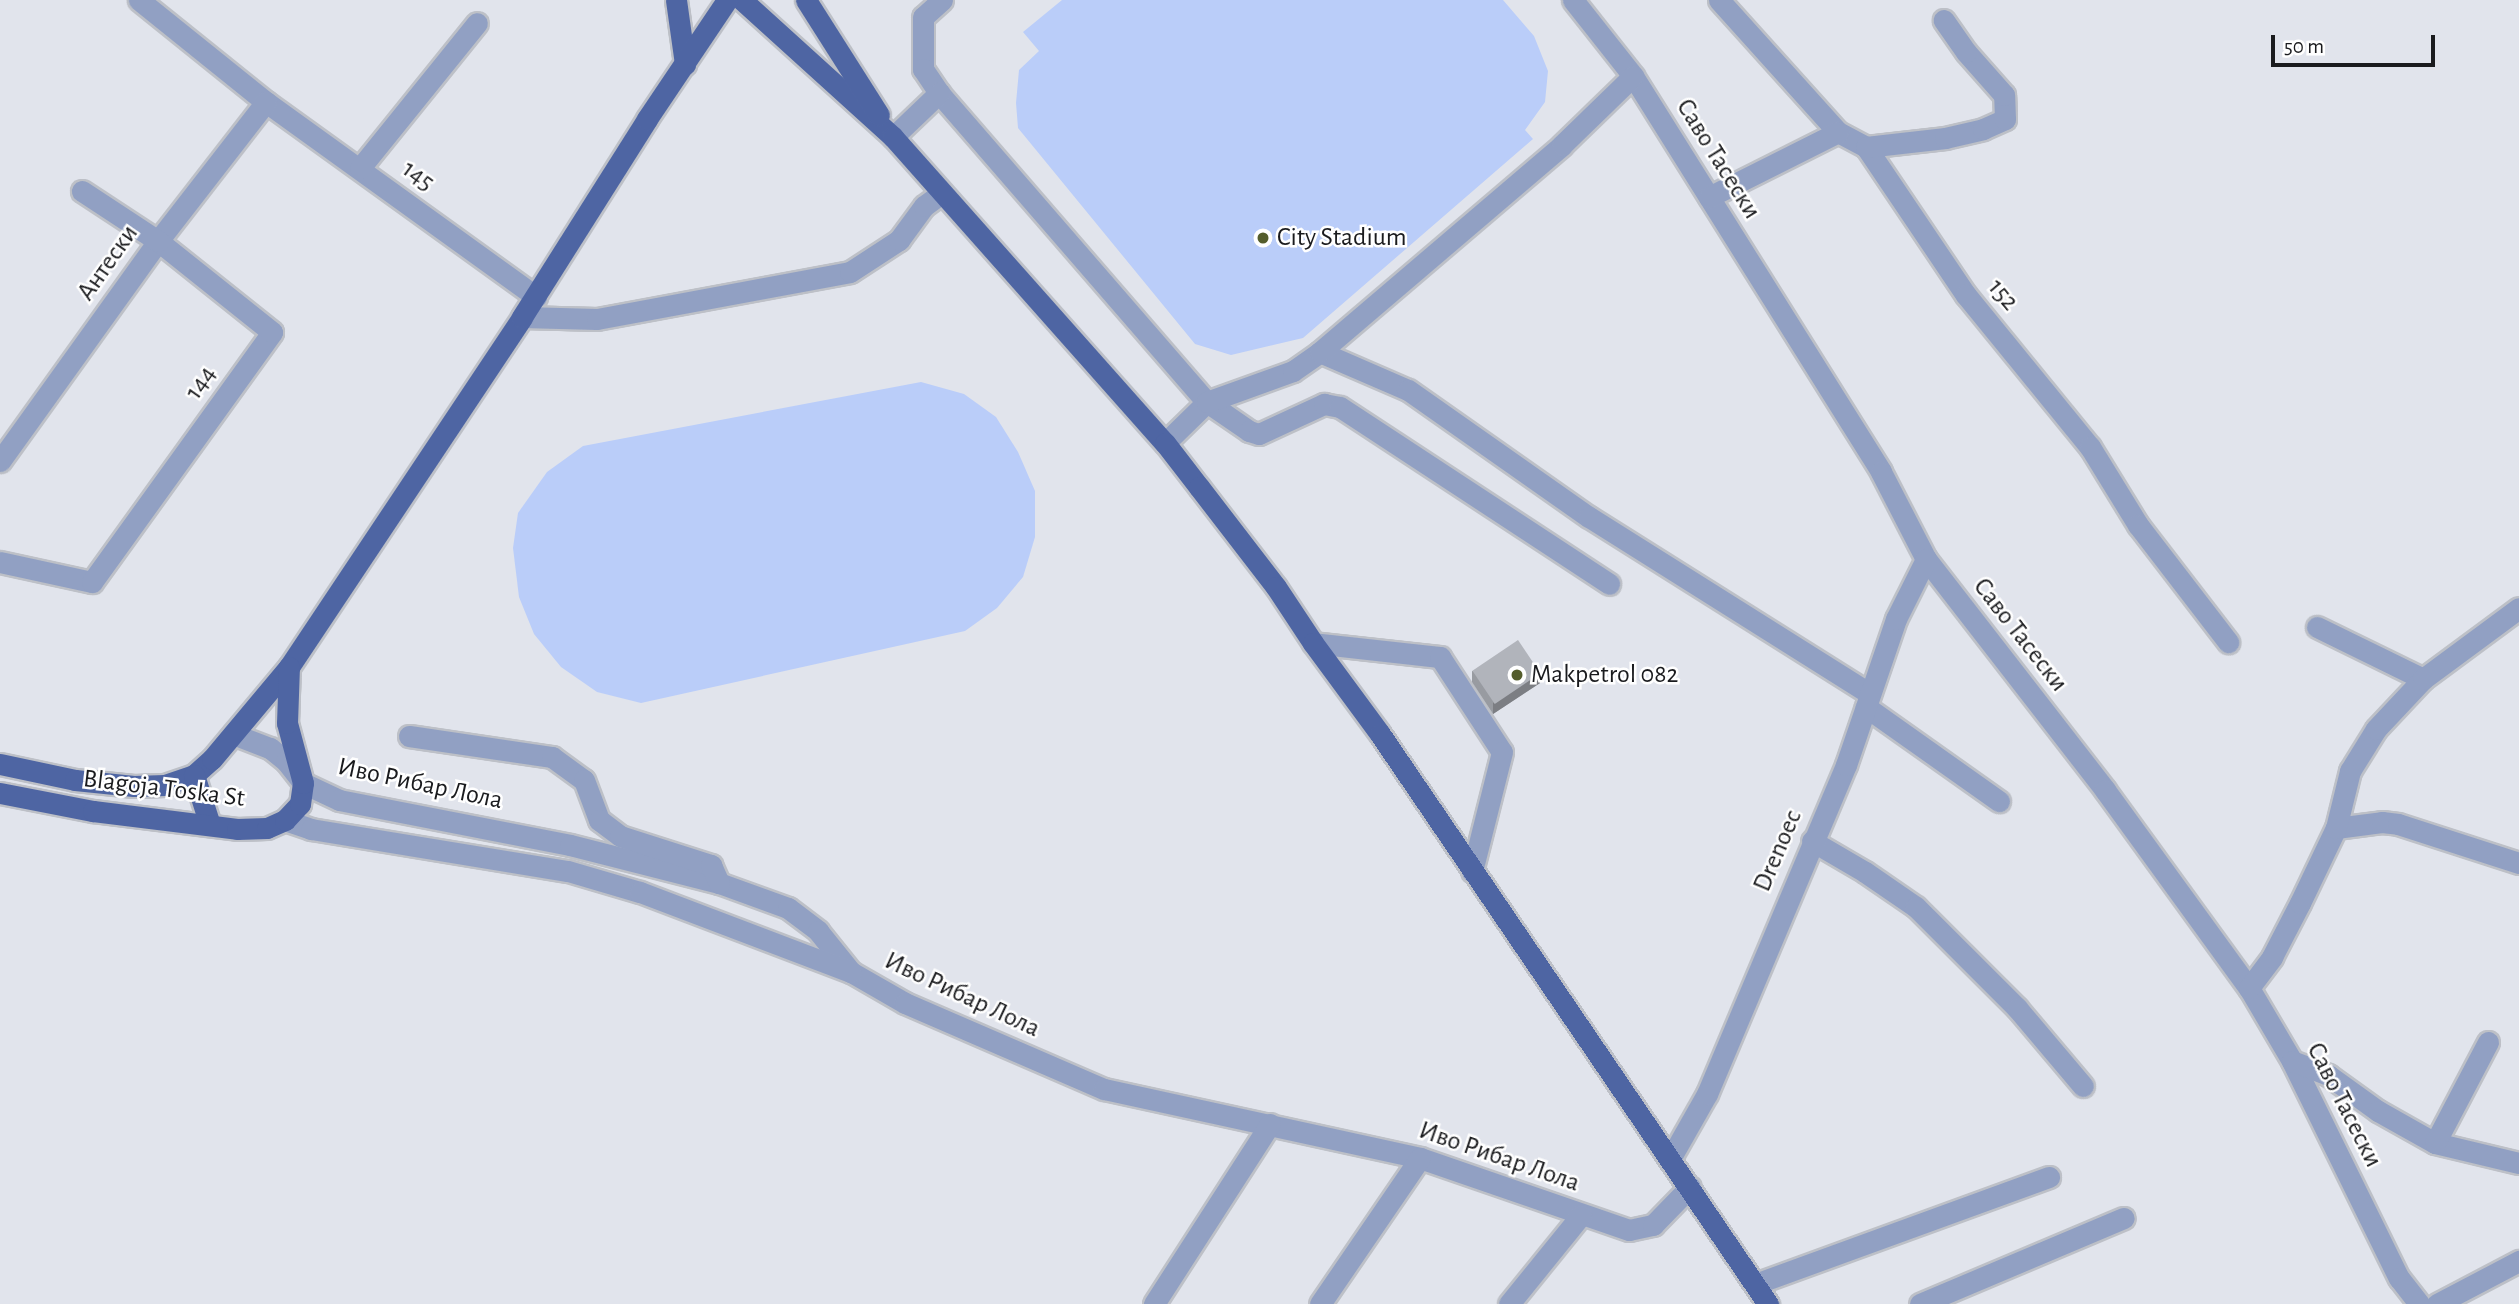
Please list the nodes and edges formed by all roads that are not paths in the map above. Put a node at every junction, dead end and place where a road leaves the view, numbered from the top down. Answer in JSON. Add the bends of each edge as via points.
{"nodes":[{"id":1,"x":139,"y":0,"type":"edge"},
{"id":2,"x":676,"y":0,"type":"edge"},
{"id":3,"x":727,"y":0,"type":"edge"},
{"id":4,"x":741,"y":0,"type":"edge"},
{"id":5,"x":806,"y":0,"type":"edge"},
{"id":6,"x":942,"y":0,"type":"edge"},
{"id":7,"x":1573,"y":0,"type":"edge"},
{"id":8,"x":1718,"y":0,"type":"edge"},
{"id":9,"x":1944,"y":20,"type":"dead end"},
{"id":10,"x":477,"y":23,"type":"dead end"},
{"id":11,"x":685,"y":64,"type":"junction"},
{"id":12,"x":1633,"y":76,"type":"junction"},
{"id":13,"x":939,"y":93,"type":"junction"},
{"id":14,"x":266,"y":102,"type":"junction"},
{"id":15,"x":1838,"y":132,"type":"junction"},
{"id":16,"x":893,"y":138,"type":"junction"},
{"id":17,"x":1866,"y":147,"type":"junction"},
{"id":18,"x":360,"y":168,"type":"junction"},
{"id":19,"x":82,"y":191,"type":"dead end"},
{"id":20,"x":942,"y":193,"type":"junction"},
{"id":21,"x":1709,"y":197,"type":"junction"},
{"id":22,"x":158,"y":241,"type":"junction"},
{"id":23,"x":536,"y":297,"type":"junction"},
{"id":24,"x":522,"y":317,"type":"junction"},
{"id":25,"x":1320,"y":352,"type":"junction"},
{"id":26,"x":1207,"y":402,"type":"junction"},
{"id":27,"x":1165,"y":443,"type":"junction"},
{"id":28,"x":0,"y":461,"type":"edge"},
{"id":29,"x":1926,"y":559,"type":"junction"},
{"id":30,"x":0,"y":562,"type":"edge"},
{"id":31,"x":1609,"y":584,"type":"dead end"},
{"id":32,"x":2519,"y":608,"type":"edge"},
{"id":33,"x":2317,"y":627,"type":"dead end"},
{"id":34,"x":2228,"y":642,"type":"dead end"},
{"id":35,"x":1312,"y":643,"type":"junction"},
{"id":36,"x":289,"y":667,"type":"junction"},
{"id":37,"x":2423,"y":679,"type":"junction"},
{"id":38,"x":1868,"y":700,"type":"junction"},
{"id":39,"x":233,"y":734,"type":"junction"},
{"id":40,"x":409,"y":736,"type":"dead end"},
{"id":41,"x":0,"y":764,"type":"edge"},
{"id":42,"x":194,"y":775,"type":"junction"},
{"id":43,"x":303,"y":783,"type":"junction"},
{"id":44,"x":0,"y":793,"type":"edge"},
{"id":45,"x":1999,"y":801,"type":"dead end"},
{"id":46,"x":285,"y":820,"type":"junction"},
{"id":47,"x":210,"y":825,"type":"junction"},
{"id":48,"x":2336,"y":828,"type":"junction"},
{"id":49,"x":1812,"y":841,"type":"junction"},
{"id":50,"x":2519,"y":863,"type":"edge"},
{"id":51,"x":1472,"y":871,"type":"junction"},
{"id":52,"x":719,"y":883,"type":"junction"},
{"id":53,"x":850,"y":972,"type":"junction"},
{"id":54,"x":2249,"y":988,"type":"junction"},
{"id":55,"x":2488,"y":1042,"type":"dead end"},
{"id":56,"x":2292,"y":1061,"type":"junction"},
{"id":57,"x":2083,"y":1086,"type":"dead end"},
{"id":58,"x":1270,"y":1124,"type":"junction"},
{"id":59,"x":2435,"y":1143,"type":"junction"},
{"id":60,"x":1420,"y":1158,"type":"junction"},
{"id":61,"x":1670,"y":1159,"type":"junction"},
{"id":62,"x":2519,"y":1163,"type":"edge"},
{"id":63,"x":2049,"y":1177,"type":"dead end"},
{"id":64,"x":1690,"y":1187,"type":"junction"},
{"id":65,"x":1581,"y":1215,"type":"junction"},
{"id":66,"x":2124,"y":1217,"type":"dead end"},
{"id":67,"x":2519,"y":1261,"type":"edge"},
{"id":68,"x":1755,"y":1284,"type":"junction"},
{"id":69,"x":1154,"y":1304,"type":"edge"},
{"id":70,"x":1320,"y":1304,"type":"edge"},
{"id":71,"x":1509,"y":1304,"type":"edge"},
{"id":72,"x":1768,"y":1304,"type":"edge"},
{"id":73,"x":1920,"y":1304,"type":"edge"},
{"id":74,"x":2419,"y":1304,"type":"edge"},
{"id":75,"x":2437,"y":1304,"type":"edge"}],
"edges":[{"from":1,"to":14,"type":"street","name":"145"},
{"from":2,"to":11,"type":"main road"},
{"from":3,"to":11,"type":"main road"},
{"from":4,"to":16,"type":"main road"},
{"from":5,"to":16,"type":"main road"},
{"from":6,"to":13,"type":"street","via":[[923,17],[923,69]]},
{"from":7,"to":12,"type":"street","name":"Саво Тасески"},
{"from":8,"to":15,"type":"street","name":"152"},
{"from":9,"to":17,"type":"street","via":[[2004,95],[2005,119],[1945,138]]},
{"from":10,"to":18,"type":"street"},
{"from":11,"to":23,"type":"main road"},
{"from":12,"to":21,"type":"street","name":"Саво Тасески"},
{"from":12,"to":25,"type":"street","via":[[1562,145]]},
{"from":13,"to":16,"type":"street"},
{"from":13,"to":26,"type":"street"},
{"from":14,"to":18,"type":"street","name":"145"},
{"from":14,"to":22,"type":"street","name":"Антески"},
{"from":15,"to":17,"type":"street","name":"152"},
{"from":15,"to":21,"type":"street"},
{"from":16,"to":20,"type":"main road"},
{"from":17,"to":34,"type":"street","name":"152","via":[[1966,295],[2090,447],[2138,525]]},
{"from":18,"to":23,"type":"street","name":"145"},
{"from":19,"to":22,"type":"street","name":"144"},
{"from":20,"to":24,"type":"street","via":[[924,206],[899,240],[850,272],[597,319]]},
{"from":20,"to":27,"type":"main road"},
{"from":21,"to":29,"type":"street","name":"Саво Тасески","via":[[1881,472]]},
{"from":22,"to":28,"type":"street","name":"Антески"},
{"from":22,"to":30,"type":"street","name":"144","via":[[272,332],[92,582]]},
{"from":23,"to":24,"type":"main road"},
{"from":24,"to":36,"type":"main road"},
{"from":25,"to":26,"type":"street","via":[[1293,371]]},
{"from":25,"to":38,"type":"street","via":[[1408,390],[1589,517]]},
{"from":26,"to":27,"type":"street"},
{"from":26,"to":31,"type":"street","via":[[1259,434],[1324,404],[1340,407]]},
{"from":27,"to":35,"type":"main road","via":[[1276,587]]},
{"from":29,"to":38,"type":"street","name":"Drenoec","via":[[1896,619]]},
{"from":29,"to":54,"type":"street","name":"Саво Тасески","via":[[2105,790]]},
{"from":32,"to":37,"type":"street"},
{"from":33,"to":37,"type":"street"},
{"from":35,"to":51,"type":"main road"},
{"from":35,"to":51,"type":"street","via":[[1440,656],[1502,752]]},
{"from":36,"to":39,"type":"main road"},
{"from":36,"to":43,"type":"main road","via":[[287,723]]},
{"from":37,"to":48,"type":"street","via":[[2376,729],[2350,771]]},
{"from":38,"to":45,"type":"street"},
{"from":38,"to":49,"type":"street","name":"Drenoec","via":[[1846,765]]},
{"from":39,"to":42,"type":"main road"},
{"from":39,"to":43,"type":"street","name":"Иво Рибар Лола","via":[[270,748]]},
{"from":40,"to":52,"type":"street","via":[[552,757],[584,780],[599,820],[620,836],[710,865]]},
{"from":41,"to":42,"type":"main road","via":[[75,780],[134,786],[165,785]]},
{"from":42,"to":47,"type":"main road"},
{"from":43,"to":46,"type":"main road","via":[[300,804]]},
{"from":43,"to":52,"type":"street","name":"Иво Рибар Лола","via":[[339,800],[570,845]]},
{"from":44,"to":47,"type":"main road","name":"Blagoja Toska St","via":[[93,811]]},
{"from":46,"to":47,"type":"main road","name":"Blagoja Toska St","via":[[267,828],[237,830]]},
{"from":46,"to":53,"type":"street","via":[[311,829],[568,871],[640,892]]},
{"from":48,"to":50,"type":"street","via":[[2398,824]]},
{"from":48,"to":54,"type":"street","via":[[2272,957]]},
{"from":49,"to":57,"type":"street","via":[[1916,907],[2017,1008]]},
{"from":49,"to":61,"type":"street","name":"Drenoec","via":[[1707,1094]]},
{"from":51,"to":61,"type":"main road"},
{"from":52,"to":53,"type":"street","name":"Иво Рибар Лола","via":[[788,908],[818,930]]},
{"from":53,"to":58,"type":"street","name":"Иво Рибар Лола","via":[[905,1003],[1104,1089]]},
{"from":54,"to":56,"type":"street","name":"Саво Тасески"},
{"from":55,"to":59,"type":"street"},
{"from":56,"to":59,"type":"street","via":[[2328,1075],[2378,1111]]},
{"from":56,"to":74,"type":"street","name":"Саво Тасески","via":[[2399,1278]]},
{"from":58,"to":60,"type":"street","name":"Иво Рибар Лола"},
{"from":58,"to":69,"type":"street"},
{"from":59,"to":62,"type":"street"},
{"from":60,"to":65,"type":"street","name":"Иво Рибар Лола"},
{"from":60,"to":70,"type":"street"},
{"from":61,"to":64,"type":"main road"},
{"from":63,"to":68,"type":"street"},
{"from":64,"to":65,"type":"street","name":"Иво Рибар Лола","via":[[1653,1224],[1629,1230]]},
{"from":64,"to":68,"type":"main road"},
{"from":65,"to":71,"type":"street"},
{"from":66,"to":73,"type":"street"},
{"from":67,"to":75,"type":"street"},
{"from":68,"to":72,"type":"main road"}]}
